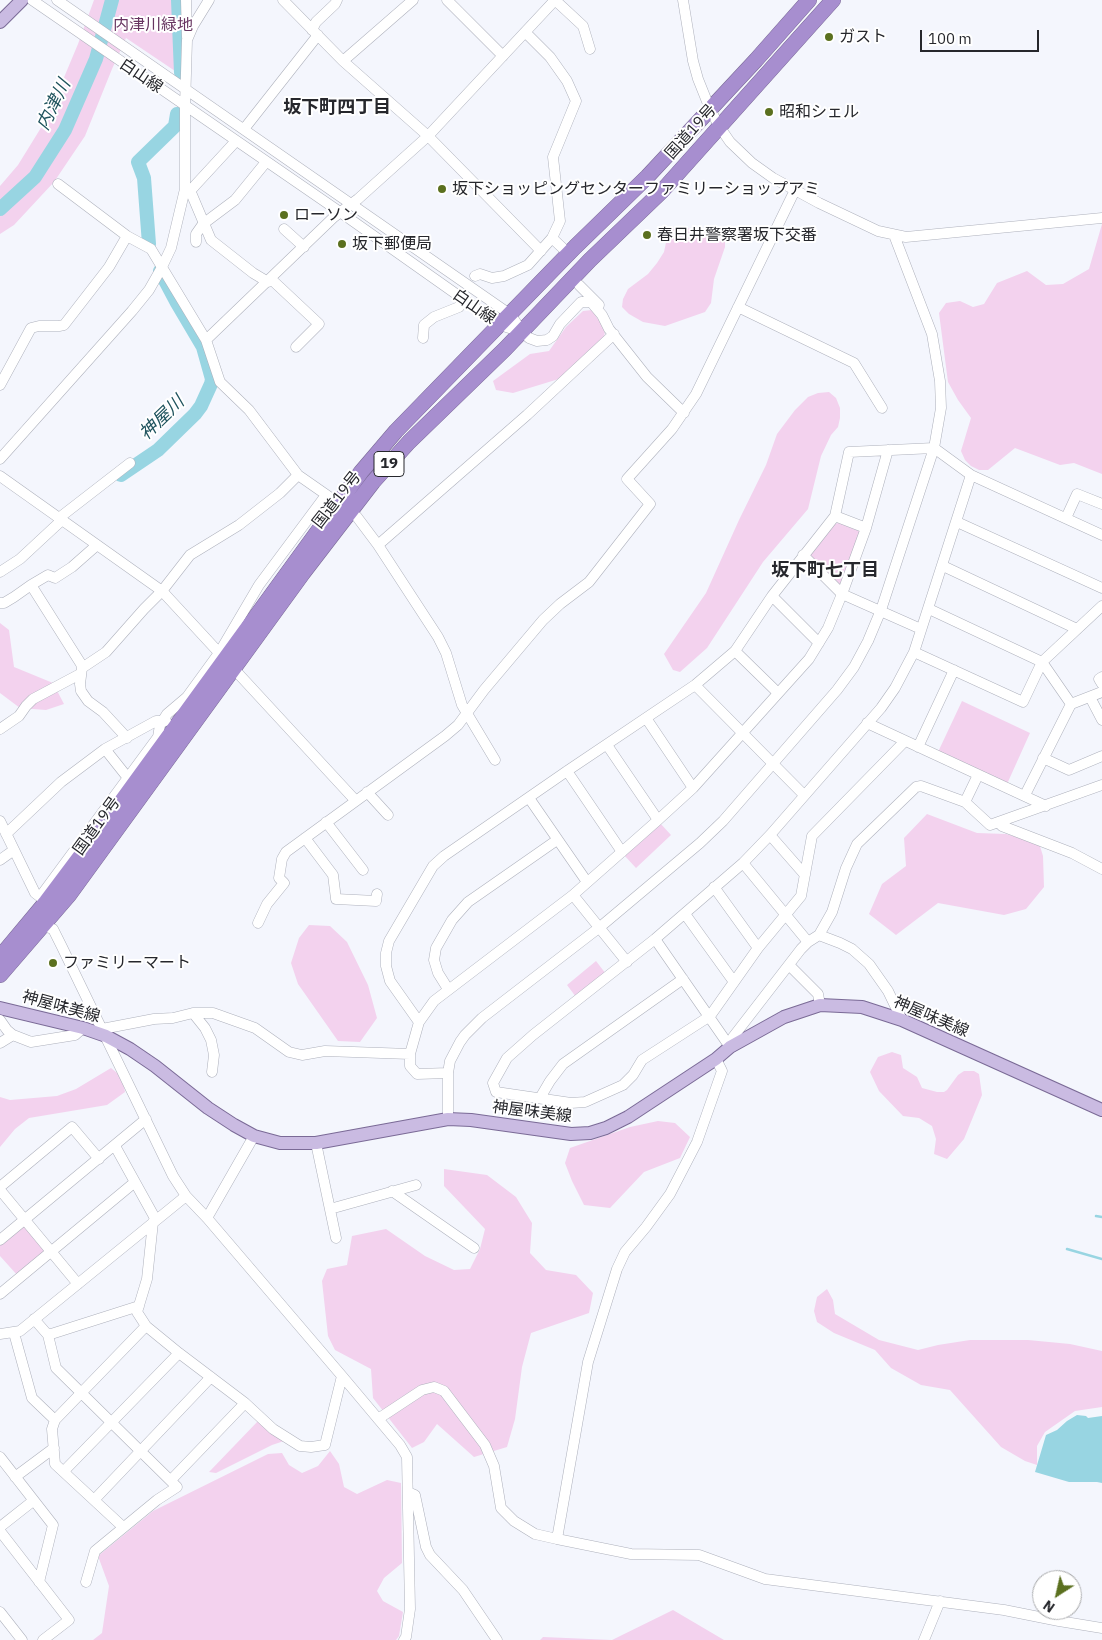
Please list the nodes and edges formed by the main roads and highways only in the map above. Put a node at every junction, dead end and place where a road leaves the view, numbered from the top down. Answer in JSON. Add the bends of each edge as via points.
{"nodes":[{"id":1,"x":22,"y":0,"type":"edge"},
{"id":2,"x":809,"y":0,"type":"edge"},
{"id":3,"x":833,"y":0,"type":"edge"},
{"id":4,"x":0,"y":22,"type":"edge"},
{"id":5,"x":344,"y":507,"type":"junction"},
{"id":6,"x":226,"y":660,"type":"junction"},
{"id":7,"x":0,"y":957,"type":"edge"},
{"id":8,"x":0,"y":975,"type":"edge"},
{"id":9,"x":0,"y":1008,"type":"edge"},
{"id":10,"x":1102,"y":1110,"type":"edge"}],
"edges":[{"from":1,"to":4,"type":"main road"},
{"from":2,"to":5,"type":"highway","name":"国道19号","number":"19","via":[[647,177],[396,431],[361,472]]},
{"from":3,"to":5,"type":"highway","name":"国道19号","number":"19","via":[[662,191]]},
{"from":5,"to":6,"type":"highway","name":"国道19号","number":"19","via":[[267,621]]},
{"from":6,"to":7,"type":"highway","name":"国道19号","number":"19","via":[[170,722]]},
{"from":6,"to":8,"type":"highway","name":"国道19号","number":"19","via":[[48,928]]},
{"from":9,"to":10,"type":"main road","name":"神屋味美線","via":[[104,1033],[155,1066],[208,1108],[254,1136],[280,1143],[316,1143],[448,1119],[571,1134],[590,1133],[628,1117],[730,1047],[784,1017],[820,1005],[862,1007],[902,1020]]}]}
